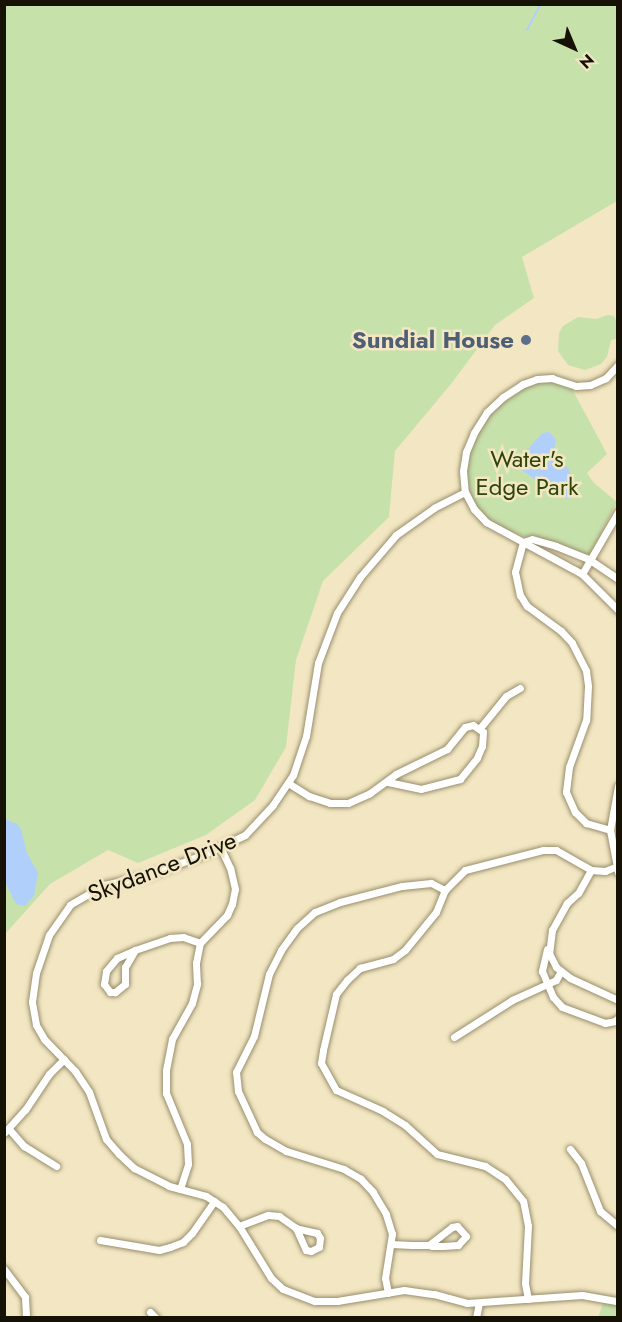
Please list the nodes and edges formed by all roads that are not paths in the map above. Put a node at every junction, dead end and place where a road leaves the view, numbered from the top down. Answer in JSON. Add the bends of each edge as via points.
{"nodes":[{"id":1,"x":618,"y":364,"type":"edge"},
{"id":2,"x":465,"y":492,"type":"junction"},
{"id":3,"x":618,"y":512,"type":"edge"},
{"id":4,"x":523,"y":542,"type":"junction"},
{"id":5,"x":590,"y":560,"type":"junction"},
{"id":6,"x":582,"y":574,"type":"junction"},
{"id":7,"x":618,"y":579,"type":"edge"},
{"id":8,"x":618,"y":610,"type":"edge"},
{"id":9,"x":520,"y":688,"type":"dead end"},
{"id":10,"x":480,"y":728,"type":"junction"},
{"id":11,"x":387,"y":782,"type":"junction"},
{"id":12,"x":288,"y":783,"type":"junction"},
{"id":13,"x":618,"y":786,"type":"edge"},
{"id":14,"x":610,"y":830,"type":"junction"},
{"id":15,"x":220,"y":847,"type":"junction"},
{"id":16,"x":591,"y":870,"type":"junction"},
{"id":17,"x":616,"y":870,"type":"edge"},
{"id":18,"x":445,"y":890,"type":"junction"},
{"id":19,"x":551,"y":938,"type":"junction"},
{"id":20,"x":200,"y":943,"type":"junction"},
{"id":21,"x":135,"y":950,"type":"junction"},
{"id":22,"x":561,"y":971,"type":"junction"},
{"id":23,"x":545,"y":984,"type":"junction"},
{"id":24,"x":618,"y":1000,"type":"edge"},
{"id":25,"x":618,"y":1018,"type":"edge"},
{"id":26,"x":454,"y":1037,"type":"dead end"},
{"id":27,"x":64,"y":1059,"type":"junction"},
{"id":28,"x":7,"y":1131,"type":"edge"},
{"id":29,"x":570,"y":1149,"type":"dead end"},
{"id":30,"x":56,"y":1166,"type":"dead end"},
{"id":31,"x":180,"y":1189,"type":"junction"},
{"id":32,"x":214,"y":1201,"type":"junction"},
{"id":33,"x":239,"y":1226,"type":"junction"},
{"id":34,"x":618,"y":1226,"type":"edge"},
{"id":35,"x":296,"y":1228,"type":"dead end"},
{"id":36,"x":100,"y":1240,"type":"dead end"},
{"id":37,"x":391,"y":1244,"type":"junction"},
{"id":38,"x":429,"y":1245,"type":"junction"},
{"id":39,"x":4,"y":1269,"type":"edge"},
{"id":40,"x":388,"y":1293,"type":"junction"},
{"id":41,"x":528,"y":1299,"type":"junction"},
{"id":42,"x":617,"y":1301,"type":"edge"},
{"id":43,"x":479,"y":1303,"type":"junction"},
{"id":44,"x":150,"y":1312,"type":"dead end"},
{"id":45,"x":26,"y":1317,"type":"edge"},
{"id":46,"x":156,"y":1317,"type":"edge"},
{"id":47,"x":476,"y":1317,"type":"edge"}],
"edges":[{"from":1,"to":2,"type":"street","via":[[606,378],[590,385],[537,379],[503,397],[487,412],[466,452]]},
{"from":2,"to":4,"type":"street","via":[[486,522]]},
{"from":2,"to":12,"type":"street","name":"Skydance Drive","via":[[396,535],[360,577],[337,613],[318,663],[306,736]]},
{"from":3,"to":5,"type":"street"},
{"from":4,"to":5,"type":"street","via":[[532,539]]},
{"from":4,"to":6,"type":"street"},
{"from":4,"to":14,"type":"street","via":[[515,572],[520,595],[527,606],[572,643],[588,686],[586,720],[569,767],[566,792],[575,812],[586,822]]},
{"from":5,"to":6,"type":"street"},
{"from":5,"to":7,"type":"street"},
{"from":6,"to":8,"type":"street"},
{"from":9,"to":10,"type":"street","via":[[506,696]]},
{"from":10,"to":11,"type":"street","via":[[473,724],[465,727],[447,749]]},
{"from":10,"to":11,"type":"street","via":[[482,746],[460,779],[421,789]]},
{"from":11,"to":12,"type":"street","via":[[348,802],[330,803]]},
{"from":12,"to":15,"type":"street","name":"Skydance Drive","via":[[273,806],[245,835]]},
{"from":13,"to":14,"type":"street"},
{"from":14,"to":17,"type":"street"},
{"from":15,"to":20,"type":"street","via":[[235,889],[232,904],[227,915]]},
{"from":15,"to":27,"type":"street","name":"Skydance Drive","via":[[149,875],[104,885],[70,905],[49,935],[36,972],[32,1002],[36,1025]]},
{"from":16,"to":17,"type":"street"},
{"from":16,"to":18,"type":"street","via":[[556,850],[543,850],[465,870]]},
{"from":16,"to":19,"type":"street","via":[[578,893],[567,903]]},
{"from":18,"to":37,"type":"street","via":[[431,883],[402,886],[315,912],[281,950],[270,974],[254,1036],[236,1072],[238,1091],[257,1132],[273,1146],[344,1169],[360,1179],[386,1214]]},
{"from":18,"to":41,"type":"street","via":[[436,912],[406,949],[393,959],[360,968],[336,994],[321,1063],[336,1090],[397,1120],[437,1154],[485,1166],[506,1179],[523,1201],[528,1226]]},
{"from":19,"to":22,"type":"street","via":[[549,953]]},
{"from":19,"to":23,"type":"street","via":[[542,971]]},
{"from":20,"to":21,"type":"street","via":[[183,937]]},
{"from":20,"to":31,"type":"street","via":[[192,1003],[172,1039],[166,1071],[166,1093],[187,1144],[188,1164]]},
{"from":21,"to":21,"type":"street","via":[[117,957],[106,970],[104,984],[110,992],[125,984],[125,968]]},
{"from":22,"to":23,"type":"street","via":[[556,980]]},
{"from":22,"to":24,"type":"street"},
{"from":23,"to":25,"type":"street","via":[[562,1007],[575,1014],[605,1023]]},
{"from":23,"to":26,"type":"street"},
{"from":27,"to":28,"type":"street"},
{"from":27,"to":31,"type":"street","name":"Skydance Drive","via":[[89,1092],[106,1139],[119,1154],[134,1168]]},
{"from":28,"to":30,"type":"street"},
{"from":29,"to":34,"type":"street","via":[[581,1163],[600,1211]]},
{"from":31,"to":32,"type":"street","name":"Skydance Drive"},
{"from":32,"to":33,"type":"street","name":"Skydance Drive"},
{"from":32,"to":36,"type":"street","via":[[192,1233],[170,1247],[159,1250]]},
{"from":33,"to":35,"type":"street","via":[[268,1215],[279,1216]]},
{"from":33,"to":40,"type":"street","name":"Skydance Drive","via":[[272,1278],[299,1297],[337,1301]]},
{"from":37,"to":38,"type":"street"},
{"from":37,"to":40,"type":"street","via":[[385,1278]]},
{"from":38,"to":38,"type":"street","via":[[458,1245],[466,1236],[457,1226],[452,1227]]},
{"from":39,"to":45,"type":"street","via":[[25,1297]]},
{"from":40,"to":43,"type":"street","name":"Skydance Drive","via":[[404,1290]]},
{"from":41,"to":42,"type":"street","name":"Skydance Drive","via":[[583,1294]]},
{"from":41,"to":43,"type":"street","name":"Skydance Drive"},
{"from":43,"to":47,"type":"street"},
{"from":44,"to":46,"type":"street"}]}
